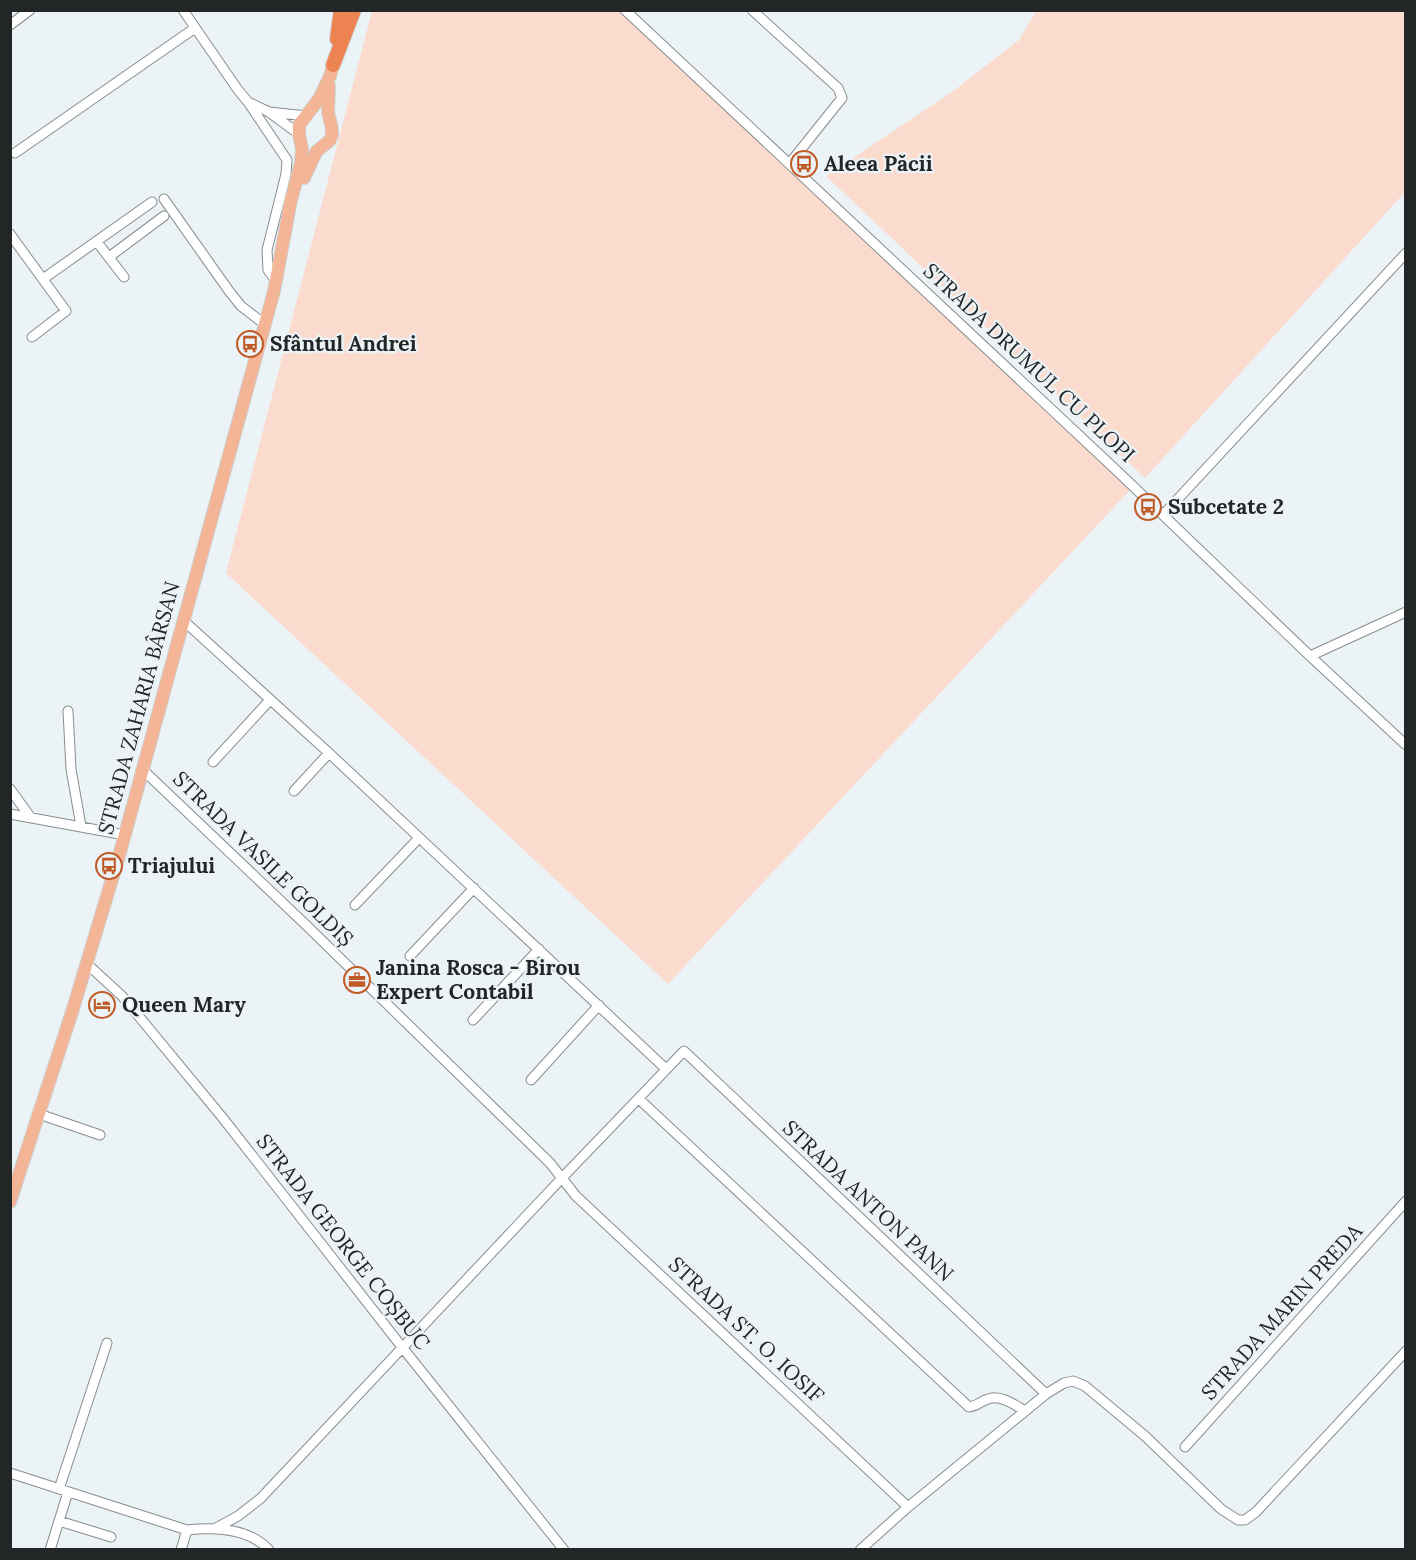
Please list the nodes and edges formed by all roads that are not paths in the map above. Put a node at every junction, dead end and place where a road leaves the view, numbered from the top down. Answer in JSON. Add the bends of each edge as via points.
{"nodes":[{"id":1,"x":30,"y":10,"type":"edge"},
{"id":2,"x":183,"y":10,"type":"edge"},
{"id":3,"x":341,"y":10,"type":"edge"},
{"id":4,"x":348,"y":10,"type":"edge"},
{"id":5,"x":354,"y":10,"type":"edge"},
{"id":6,"x":625,"y":10,"type":"edge"},
{"id":7,"x":752,"y":10,"type":"edge"},
{"id":8,"x":10,"y":25,"type":"edge"},
{"id":9,"x":195,"y":28,"type":"junction"},
{"id":10,"x":332,"y":70,"type":"junction"},
{"id":11,"x":248,"y":102,"type":"junction"},
{"id":12,"x":269,"y":112,"type":"junction"},
{"id":13,"x":308,"y":115,"type":"junction"},
{"id":14,"x":328,"y":119,"type":"junction"},
{"id":15,"x":300,"y":137,"type":"junction"},
{"id":16,"x":321,"y":146,"type":"junction"},
{"id":17,"x":15,"y":153,"type":"dead end"},
{"id":18,"x":790,"y":163,"type":"junction"},
{"id":19,"x":164,"y":199,"type":"dead end"},
{"id":20,"x":152,"y":201,"type":"dead end"},
{"id":21,"x":165,"y":216,"type":"dead end"},
{"id":22,"x":287,"y":220,"type":"junction"},
{"id":23,"x":10,"y":234,"type":"edge"},
{"id":24,"x":97,"y":242,"type":"junction"},
{"id":25,"x":1406,"y":253,"type":"edge"},
{"id":26,"x":109,"y":257,"type":"junction"},
{"id":27,"x":124,"y":277,"type":"dead end"},
{"id":28,"x":43,"y":279,"type":"junction"},
{"id":29,"x":276,"y":281,"type":"junction"},
{"id":30,"x":263,"y":323,"type":"junction"},
{"id":31,"x":32,"y":337,"type":"dead end"},
{"id":32,"x":1163,"y":515,"type":"junction"},
{"id":33,"x":1406,"y":612,"type":"edge"},
{"id":34,"x":184,"y":621,"type":"junction"},
{"id":35,"x":1310,"y":656,"type":"junction"},
{"id":36,"x":270,"y":700,"type":"junction"},
{"id":37,"x":68,"y":711,"type":"dead end"},
{"id":38,"x":1406,"y":745,"type":"edge"},
{"id":39,"x":329,"y":753,"type":"junction"},
{"id":40,"x":213,"y":762,"type":"dead end"},
{"id":41,"x":143,"y":770,"type":"junction"},
{"id":42,"x":10,"y":789,"type":"edge"},
{"id":43,"x":294,"y":791,"type":"dead end"},
{"id":44,"x":11,"y":816,"type":"edge"},
{"id":45,"x":31,"y":818,"type":"junction"},
{"id":46,"x":81,"y":826,"type":"junction"},
{"id":47,"x":125,"y":834,"type":"junction"},
{"id":48,"x":419,"y":838,"type":"junction"},
{"id":49,"x":474,"y":888,"type":"junction"},
{"id":50,"x":355,"y":905,"type":"dead end"},
{"id":51,"x":538,"y":949,"type":"junction"},
{"id":52,"x":410,"y":956,"type":"dead end"},
{"id":53,"x":86,"y":963,"type":"junction"},
{"id":54,"x":599,"y":1005,"type":"junction"},
{"id":55,"x":473,"y":1020,"type":"dead end"},
{"id":56,"x":666,"y":1069,"type":"junction"},
{"id":57,"x":531,"y":1080,"type":"dead end"},
{"id":58,"x":639,"y":1099,"type":"junction"},
{"id":59,"x":39,"y":1114,"type":"junction"},
{"id":60,"x":100,"y":1135,"type":"dead end"},
{"id":61,"x":562,"y":1178,"type":"junction"},
{"id":62,"x":1406,"y":1201,"type":"edge"},
{"id":63,"x":10,"y":1202,"type":"edge"},
{"id":64,"x":107,"y":1343,"type":"dead end"},
{"id":65,"x":402,"y":1347,"type":"junction"},
{"id":66,"x":1406,"y":1350,"type":"edge"},
{"id":67,"x":1046,"y":1394,"type":"junction"},
{"id":68,"x":1025,"y":1411,"type":"junction"},
{"id":69,"x":1185,"y":1447,"type":"dead end"},
{"id":70,"x":10,"y":1473,"type":"edge"},
{"id":71,"x":64,"y":1490,"type":"junction"},
{"id":72,"x":908,"y":1506,"type":"junction"},
{"id":73,"x":59,"y":1521,"type":"junction"},
{"id":74,"x":216,"y":1528,"type":"junction"},
{"id":75,"x":187,"y":1530,"type":"junction"},
{"id":76,"x":111,"y":1537,"type":"dead end"},
{"id":77,"x":50,"y":1550,"type":"edge"},
{"id":78,"x":181,"y":1550,"type":"edge"},
{"id":79,"x":269,"y":1550,"type":"edge"},
{"id":80,"x":564,"y":1550,"type":"edge"},
{"id":81,"x":860,"y":1550,"type":"edge"}],
"edges":[{"from":1,"to":8,"type":"street"},
{"from":2,"to":9,"type":"street"},
{"from":3,"to":10,"type":"highway"},
{"from":4,"to":10,"type":"main road"},
{"from":5,"to":10,"type":"highway"},
{"from":6,"to":18,"type":"street","name":"STRADA DRUMUL CU PLOPI"},
{"from":7,"to":18,"type":"street","via":[[838,88],[842,98]]},
{"from":9,"to":11,"type":"street"},
{"from":9,"to":17,"type":"street"},
{"from":10,"to":13,"type":"main road"},
{"from":10,"to":14,"type":"main road"},
{"from":11,"to":12,"type":"street"},
{"from":11,"to":29,"type":"street","via":[[287,160],[267,250],[268,270]]},
{"from":12,"to":13,"type":"street"},
{"from":12,"to":15,"type":"street"},
{"from":13,"to":14,"type":"main road","via":[[321,114]]},
{"from":13,"to":15,"type":"main road","via":[[301,122]]},
{"from":14,"to":16,"type":"main road","via":[[332,135]]},
{"from":15,"to":16,"type":"main road","via":[[312,147]]},
{"from":15,"to":22,"type":"main road","via":[[301,163]]},
{"from":16,"to":22,"type":"main road","via":[[307,168]]},
{"from":18,"to":32,"type":"street","name":"STRADA DRUMUL CU PLOPI"},
{"from":19,"to":30,"type":"street","via":[[229,291]]},
{"from":20,"to":24,"type":"street"},
{"from":21,"to":26,"type":"street"},
{"from":22,"to":29,"type":"main road","name":"STRADA ZAHARIA BÂRSAN"},
{"from":23,"to":28,"type":"street"},
{"from":24,"to":26,"type":"street"},
{"from":24,"to":28,"type":"street"},
{"from":25,"to":32,"type":"street"},
{"from":26,"to":27,"type":"street"},
{"from":28,"to":31,"type":"street","via":[[66,311]]},
{"from":29,"to":30,"type":"main road","name":"STRADA ZAHARIA BÂRSAN"},
{"from":30,"to":34,"type":"main road","name":"STRADA ZAHARIA BÂRSAN"},
{"from":32,"to":35,"type":"street","name":"STRADA DRUMUL CU PLOPI"},
{"from":33,"to":35,"type":"street"},
{"from":34,"to":36,"type":"street"},
{"from":34,"to":41,"type":"main road","name":"STRADA ZAHARIA BÂRSAN"},
{"from":35,"to":38,"type":"street","name":"STRADA DRUMUL CU PLOPI"},
{"from":36,"to":39,"type":"street"},
{"from":36,"to":40,"type":"street"},
{"from":37,"to":46,"type":"street","via":[[71,769]]},
{"from":39,"to":43,"type":"street"},
{"from":39,"to":48,"type":"street"},
{"from":41,"to":47,"type":"main road","name":"STRADA ZAHARIA BÂRSAN"},
{"from":41,"to":61,"type":"street","name":"STRADA VASILE GOLDIȘ"},
{"from":42,"to":45,"type":"street"},
{"from":44,"to":45,"type":"street"},
{"from":45,"to":46,"type":"street"},
{"from":46,"to":47,"type":"street"},
{"from":47,"to":53,"type":"main road","name":"STRADA ZAHARIA BÂRSAN"},
{"from":48,"to":49,"type":"street"},
{"from":48,"to":50,"type":"street"},
{"from":49,"to":51,"type":"street"},
{"from":49,"to":52,"type":"street"},
{"from":51,"to":54,"type":"street"},
{"from":51,"to":55,"type":"street"},
{"from":53,"to":59,"type":"main road","name":"STRADA ZAHARIA BÂRSAN"},
{"from":53,"to":65,"type":"street","name":"STRADA GEORGE COȘBUC","via":[[122,996],[207,1099]]},
{"from":54,"to":56,"type":"street"},
{"from":54,"to":57,"type":"street"},
{"from":56,"to":58,"type":"street"},
{"from":56,"to":67,"type":"street","name":"STRADA ANTON PANN","via":[[684,1051]]},
{"from":58,"to":61,"type":"street"},
{"from":58,"to":68,"type":"street","via":[[969,1407],[995,1398]]},
{"from":59,"to":60,"type":"street"},
{"from":59,"to":63,"type":"main road","name":"STRADA ZAHARIA BÂRSAN"},
{"from":61,"to":65,"type":"street"},
{"from":61,"to":72,"type":"street","name":"STRADA ST. O. IOSIF","via":[[584,1203]]},
{"from":62,"to":69,"type":"street","name":"STRADA MARIN PREDA"},
{"from":64,"to":71,"type":"street"},
{"from":65,"to":74,"type":"street","via":[[261,1498]]},
{"from":65,"to":80,"type":"street","name":"STRADA GEORGE COȘBUC"},
{"from":66,"to":67,"type":"street","via":[[1245,1520],[1221,1509],[1145,1436],[1085,1386],[1064,1383]]},
{"from":67,"to":68,"type":"street"},
{"from":68,"to":72,"type":"street"},
{"from":70,"to":71,"type":"street"},
{"from":71,"to":73,"type":"street"},
{"from":71,"to":75,"type":"street"},
{"from":72,"to":81,"type":"street"},
{"from":73,"to":76,"type":"street"},
{"from":73,"to":77,"type":"street"},
{"from":74,"to":75,"type":"street"},
{"from":74,"to":79,"type":"street","via":[[247,1535]]},
{"from":75,"to":78,"type":"street"}]}
